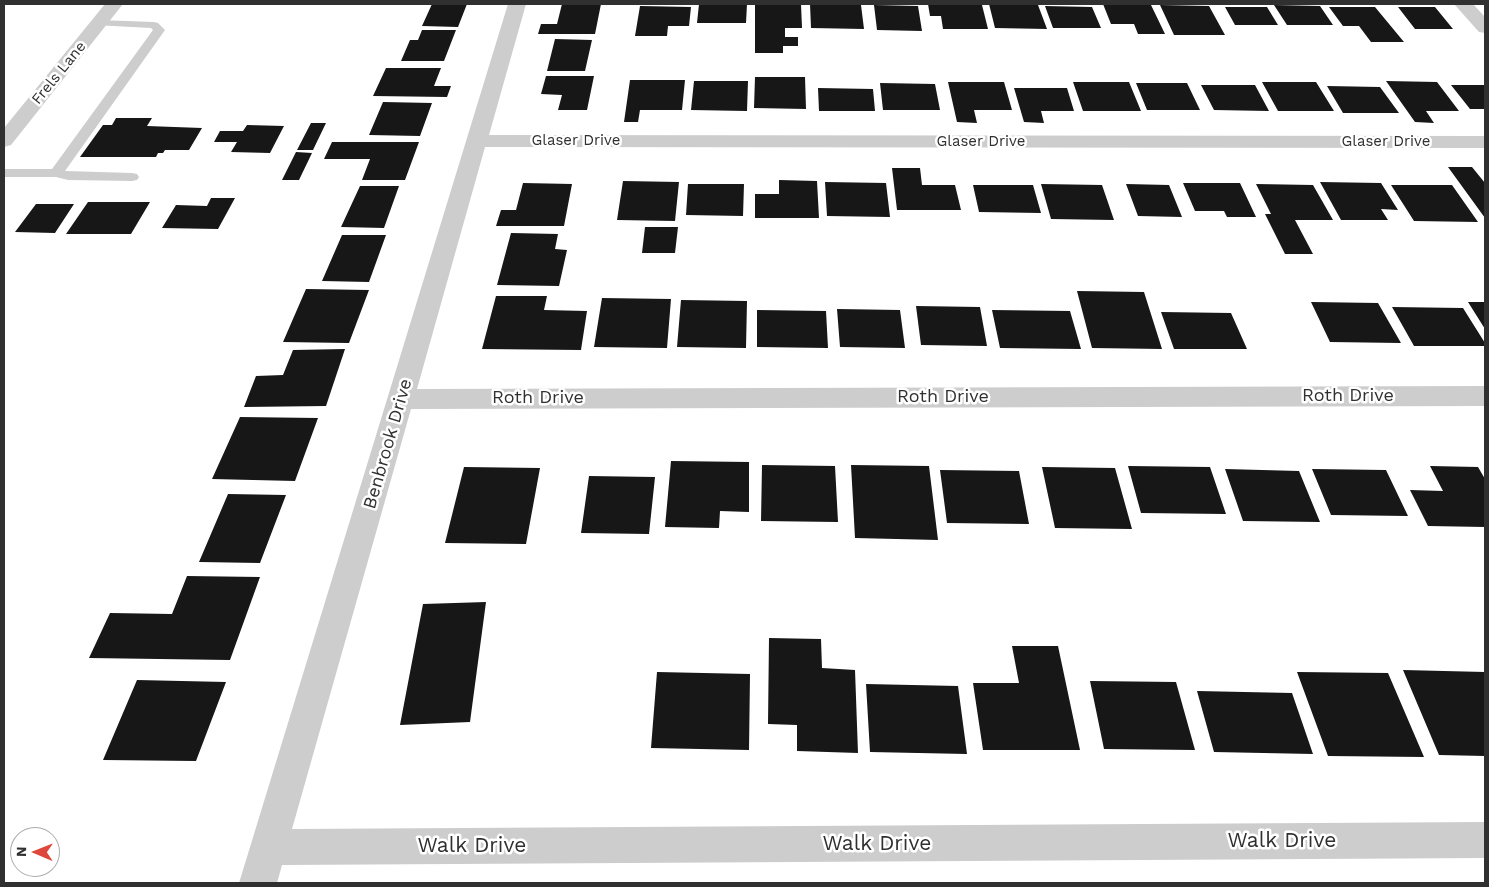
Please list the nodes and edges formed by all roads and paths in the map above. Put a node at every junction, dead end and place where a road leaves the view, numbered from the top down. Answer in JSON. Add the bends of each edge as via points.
{"nodes":[{"id":1,"x":114,"y":4,"type":"edge"},
{"id":2,"x":517,"y":4,"type":"edge"},
{"id":3,"x":1463,"y":4,"type":"edge"},
{"id":4,"x":98,"y":23,"type":"junction"},
{"id":5,"x":1485,"y":28,"type":"edge"},
{"id":6,"x":476,"y":141,"type":"junction"},
{"id":7,"x":4,"y":142,"type":"edge"},
{"id":8,"x":1485,"y":142,"type":"edge"},
{"id":9,"x":4,"y":173,"type":"edge"},
{"id":10,"x":56,"y":173,"type":"junction"},
{"id":11,"x":132,"y":177,"type":"dead end"},
{"id":12,"x":1485,"y":396,"type":"edge"},
{"id":13,"x":401,"y":399,"type":"junction"},
{"id":14,"x":1485,"y":840,"type":"edge"},
{"id":15,"x":268,"y":848,"type":"junction"},
{"id":16,"x":258,"y":883,"type":"edge"}],
"edges":[{"from":1,"to":4,"type":"street","name":"Frels Lane"},
{"from":2,"to":6,"type":"street","name":"Benbrook Drive"},
{"from":3,"to":5,"type":"street"},
{"from":4,"to":7,"type":"street","name":"Frels Lane"},
{"from":4,"to":10,"type":"lane","via":[[154,25],[159,30]]},
{"from":6,"to":8,"type":"street","name":"Glaser Drive"},
{"from":6,"to":13,"type":"street","name":"Benbrook Drive"},
{"from":9,"to":10,"type":"lane"},
{"from":10,"to":11,"type":"lane"},
{"from":12,"to":13,"type":"street","name":"Roth Drive"},
{"from":13,"to":15,"type":"street","name":"Benbrook Drive"},
{"from":14,"to":15,"type":"street","name":"Walk Drive"},
{"from":15,"to":16,"type":"street","name":"Benbrook Drive"}]}
